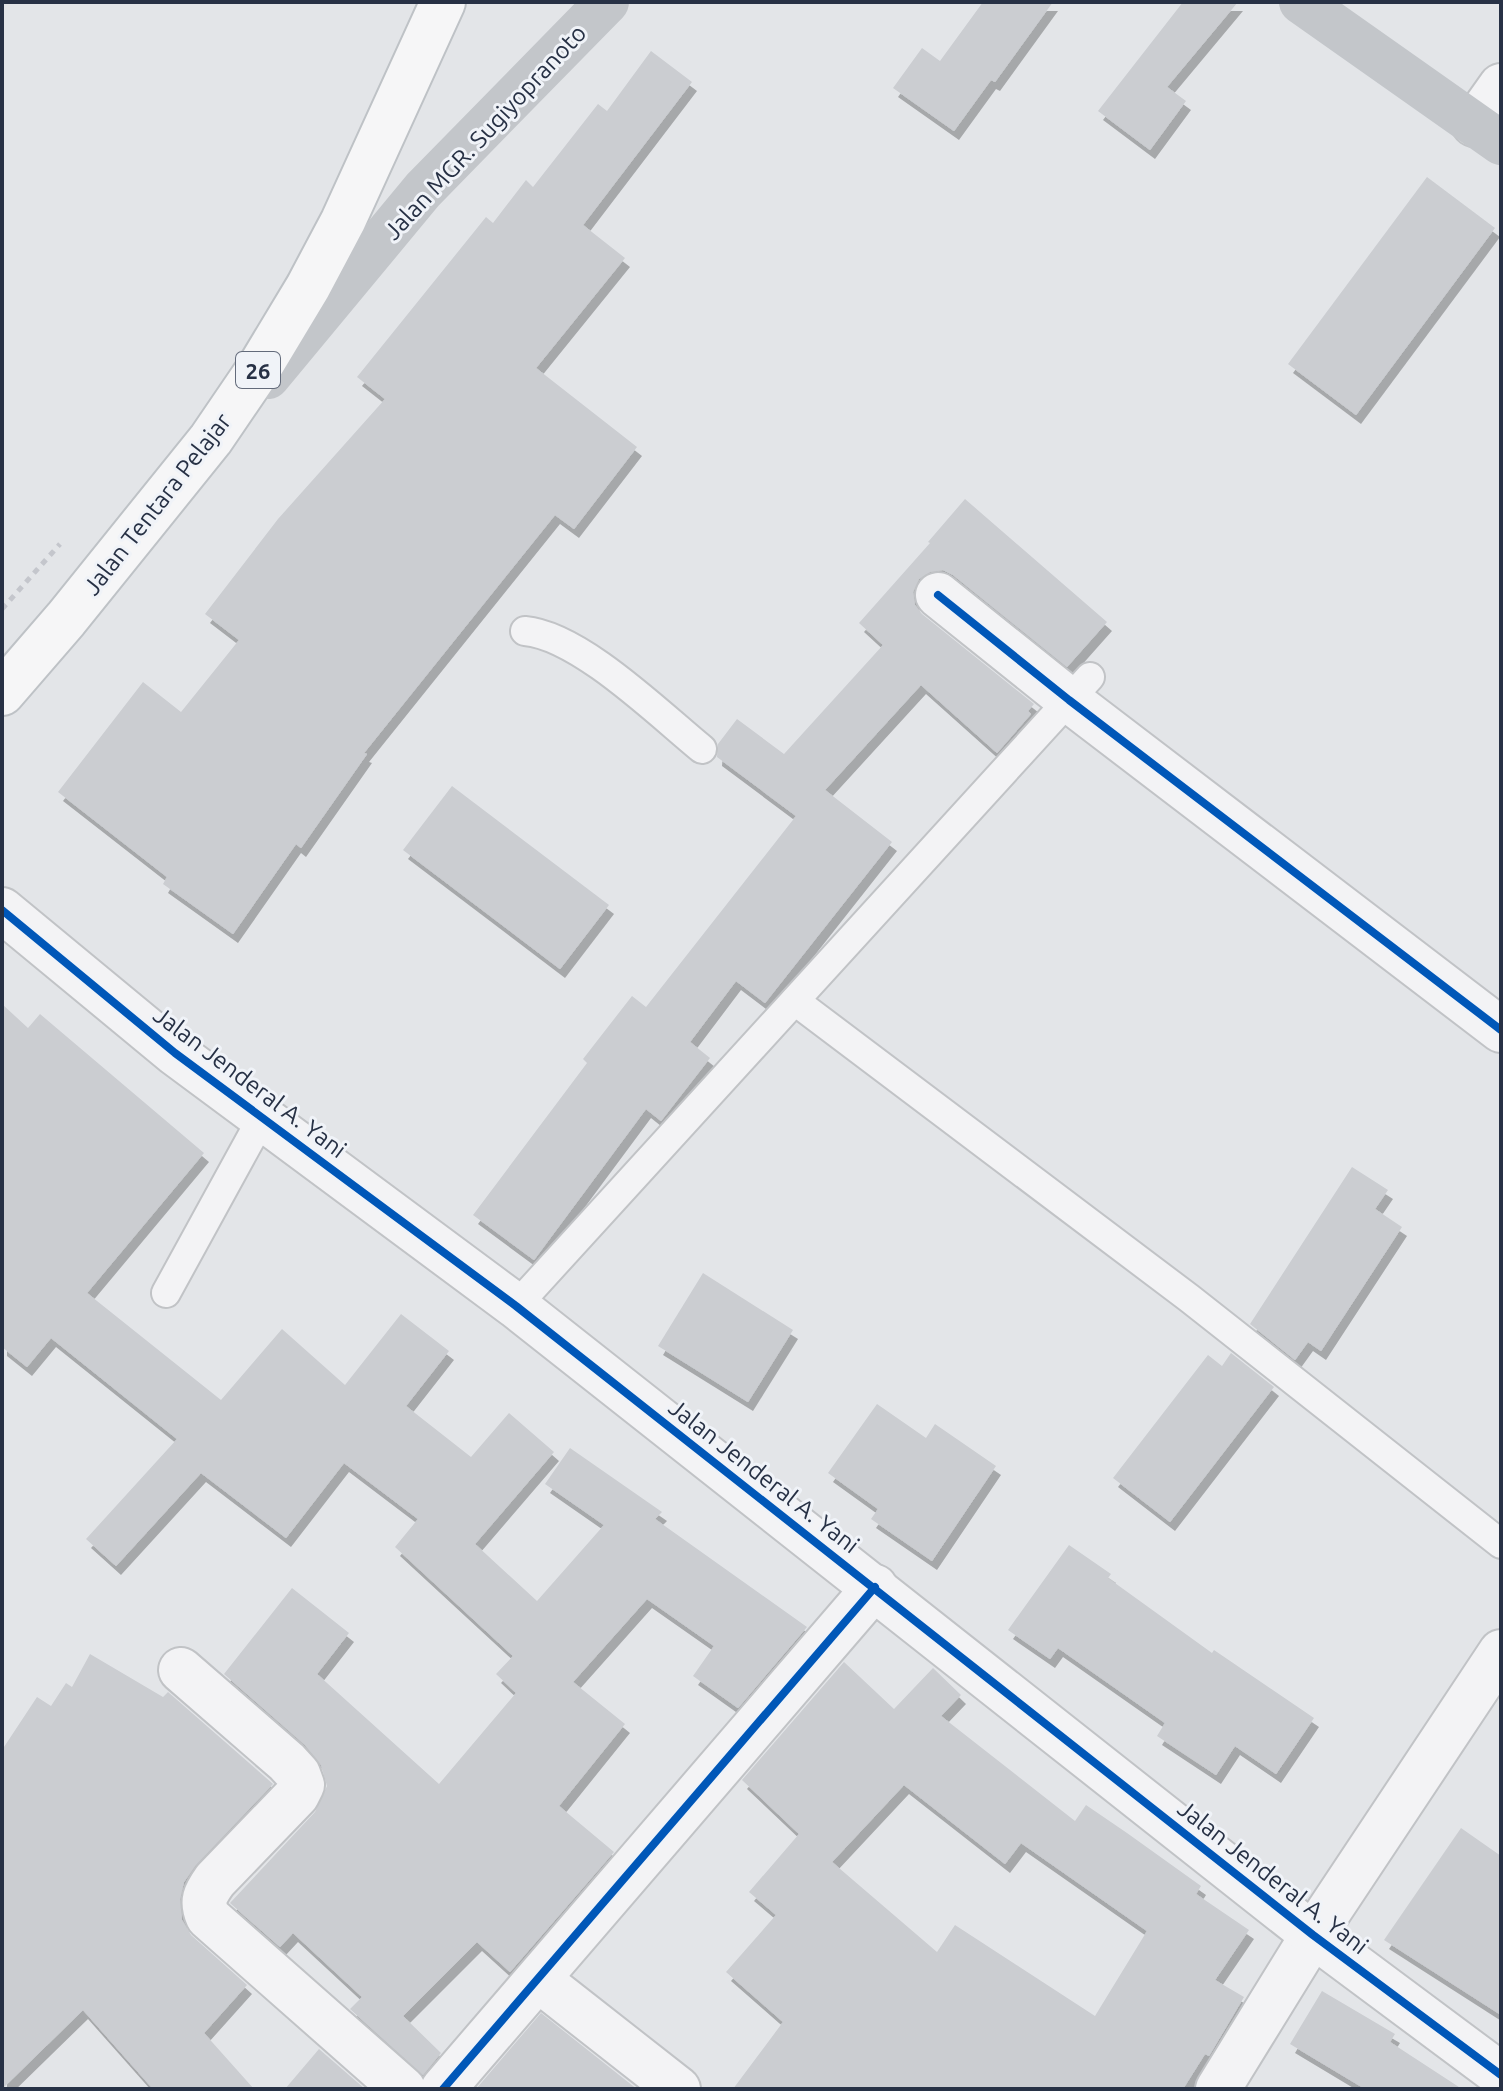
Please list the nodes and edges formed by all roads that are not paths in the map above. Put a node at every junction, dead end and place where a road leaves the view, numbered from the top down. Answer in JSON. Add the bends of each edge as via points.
{"nodes":[{"id":1,"x":443,"y":2,"type":"edge"},
{"id":2,"x":607,"y":2,"type":"edge"},
{"id":3,"x":1301,"y":2,"type":"edge"},
{"id":4,"x":1501,"y":86,"type":"edge"},
{"id":5,"x":1487,"y":134,"type":"edge"},
{"id":6,"x":147,"y":520,"type":"junction"},
{"id":7,"x":938,"y":595,"type":"dead end"},
{"id":8,"x":525,"y":631,"type":"dead end"},
{"id":9,"x":1079,"y":688,"type":"junction"},
{"id":10,"x":2,"y":693,"type":"edge"},
{"id":11,"x":702,"y":749,"type":"dead end"},
{"id":12,"x":2,"y":910,"type":"edge"},
{"id":13,"x":795,"y":1001,"type":"junction"},
{"id":14,"x":1501,"y":1030,"type":"edge"},
{"id":15,"x":262,"y":1118,"type":"junction"},
{"id":16,"x":166,"y":1293,"type":"dead end"},
{"id":17,"x":516,"y":1306,"type":"junction"},
{"id":18,"x":1501,"y":1544,"type":"edge"},
{"id":19,"x":875,"y":1587,"type":"junction"},
{"id":20,"x":1501,"y":1652,"type":"edge"},
{"id":21,"x":181,"y":1670,"type":"dead end"},
{"id":22,"x":1313,"y":1935,"type":"junction"},
{"id":23,"x":539,"y":1980,"type":"junction"},
{"id":24,"x":1501,"y":2075,"type":"edge"},
{"id":25,"x":403,"y":2089,"type":"edge"},
{"id":26,"x":443,"y":2089,"type":"edge"},
{"id":27,"x":678,"y":2089,"type":"edge"},
{"id":28,"x":1218,"y":2089,"type":"edge"}],
"edges":[{"from":1,"to":6,"type":"main road","name":"Jalan Tentara Pelajar","number":"26","via":[[308,287],[211,439]]},
{"from":2,"to":6,"type":"main road","name":"Jalan MGR. Sugiyopranoto","via":[[423,190]]},
{"from":3,"to":5,"type":"main road"},
{"from":4,"to":5,"type":"street"},
{"from":6,"to":10,"type":"main road","name":"Jalan Tentara Pelajar","number":"26"},
{"from":7,"to":9,"type":"street"},
{"from":8,"to":11,"type":"lane","via":[[540,632],[589,657]]},
{"from":9,"to":13,"type":"lane"},
{"from":9,"to":14,"type":"street"},
{"from":12,"to":15,"type":"street","name":"Jalan Jenderal A. Yani"},
{"from":13,"to":17,"type":"lane"},
{"from":13,"to":18,"type":"lane","via":[[1189,1298]]},
{"from":15,"to":16,"type":"lane"},
{"from":15,"to":17,"type":"street","name":"Jalan Jenderal A. Yani"},
{"from":17,"to":19,"type":"street","name":"Jalan Jenderal A. Yani"},
{"from":19,"to":22,"type":"street","name":"Jalan Jenderal A. Yani"},
{"from":19,"to":23,"type":"street"},
{"from":20,"to":22,"type":"street"},
{"from":21,"to":25,"type":"street","via":[[287,1762],[302,1785],[215,1880],[204,1896],[208,1917]]},
{"from":22,"to":24,"type":"street","name":"Jalan Jenderal A. Yani"},
{"from":22,"to":28,"type":"street"},
{"from":23,"to":26,"type":"street"},
{"from":23,"to":27,"type":"street"}]}
